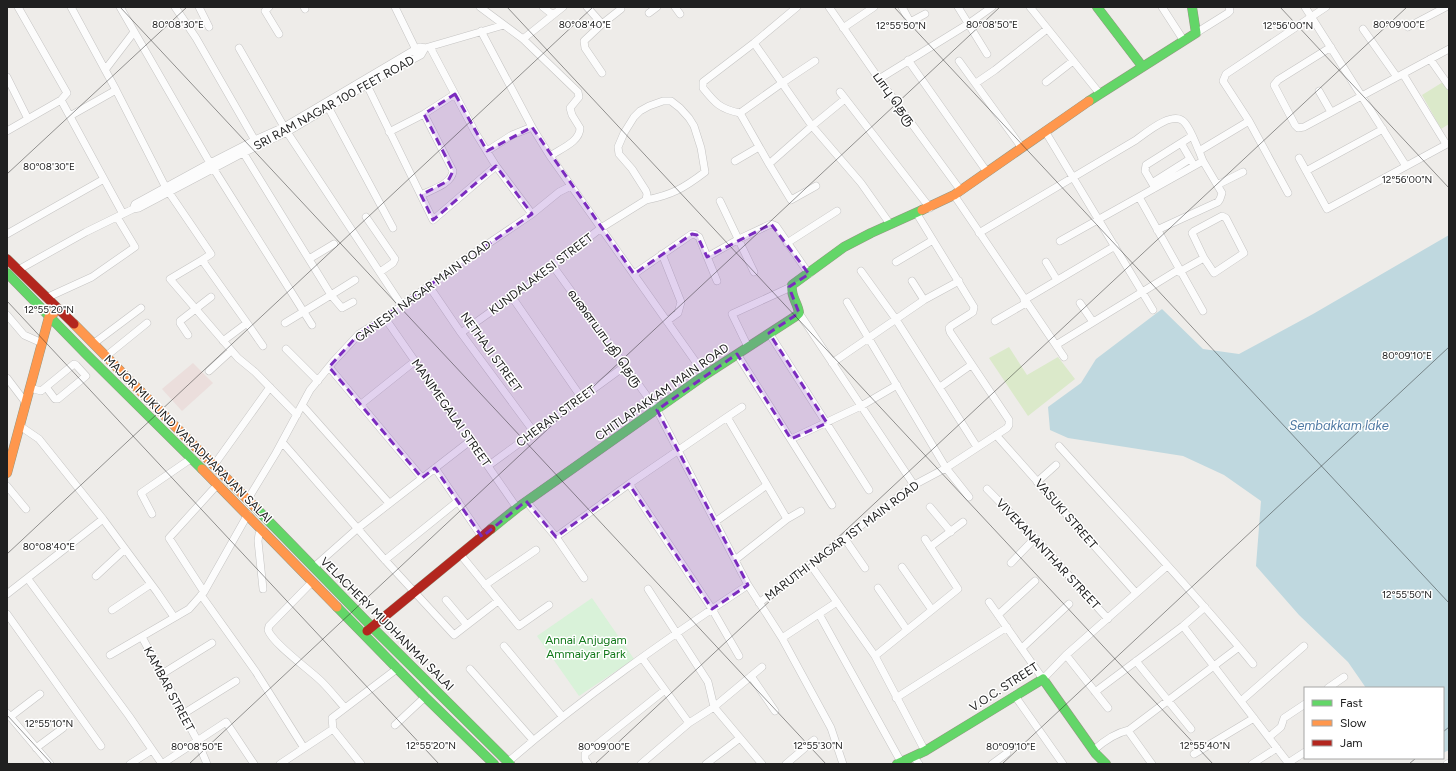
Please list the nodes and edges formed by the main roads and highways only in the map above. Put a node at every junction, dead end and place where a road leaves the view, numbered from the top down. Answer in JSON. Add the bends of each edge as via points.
{"nodes":[{"id":1,"x":1192,"y":7,"type":"edge"},
{"id":2,"x":1099,"y":8,"type":"edge"},
{"id":3,"x":1142,"y":66,"type":"junction"},
{"id":4,"x":7,"y":259,"type":"edge"},
{"id":5,"x":7,"y":273,"type":"edge"},
{"id":6,"x":57,"y":309,"type":"junction"},
{"id":7,"x":49,"y":317,"type":"junction"},
{"id":8,"x":7,"y":473,"type":"edge"},
{"id":9,"x":248,"y":499,"type":"joint"},
{"id":10,"x":352,"y":622,"type":"joint"},
{"id":11,"x":372,"y":627,"type":"junction"},
{"id":12,"x":364,"y":634,"type":"junction"},
{"id":13,"x":916,"y":760,"type":"edge"},
{"id":14,"x":509,"y":763,"type":"edge"},
{"id":15,"x":899,"y":763,"type":"edge"},
{"id":16,"x":494,"y":764,"type":"edge"},
{"id":17,"x":1106,"y":764,"type":"edge"}],
"edges":[{"from":1,"to":3,"type":"main road","via":[[1196,33]]},
{"from":2,"to":3,"type":"main road"},
{"from":3,"to":11,"type":"main road","name":"CHITLAPAKKAM MAIN ROAD","via":[[958,193],[843,247],[824,260],[791,287],[800,308],[799,313],[705,375],[526,501]]},
{"from":4,"to":6,"type":"main road","name":"MAJOR MUKUND VARADHARAJAN SALAI"},
{"from":5,"to":7,"type":"main road","name":"MAJOR MUKUND VARADHARAJAN SALAI"},
{"from":6,"to":7,"type":"main road"},
{"from":6,"to":9,"type":"main road","name":"MAJOR MUKUND VARADHARAJAN SALAI"},
{"from":7,"to":8,"type":"main road"},
{"from":7,"to":10,"type":"main road","name":"MAJOR MUKUND VARADHARAJAN SALAI","via":[[248,514]]},
{"from":9,"to":11,"type":"main road","name":"VELACHERY MUDHANMAI SALAI"},
{"from":10,"to":12,"type":"main road","name":"VELACHERY MUDHANMAI SALAI"},
{"from":11,"to":12,"type":"main road","name":"CHITLAPAKKAM MAIN ROAD"},
{"from":11,"to":14,"type":"main road","name":"VELACHERY MUDHANMAI SALAI"},
{"from":12,"to":16,"type":"main road","name":"VELACHERY MUDHANMAI SALAI"},
{"from":13,"to":15,"type":"main road","name":"V.O.C. STREET"},
{"from":13,"to":17,"type":"main road","name":"V.O.C. STREET","via":[[925,751],[1043,679]]}]}
